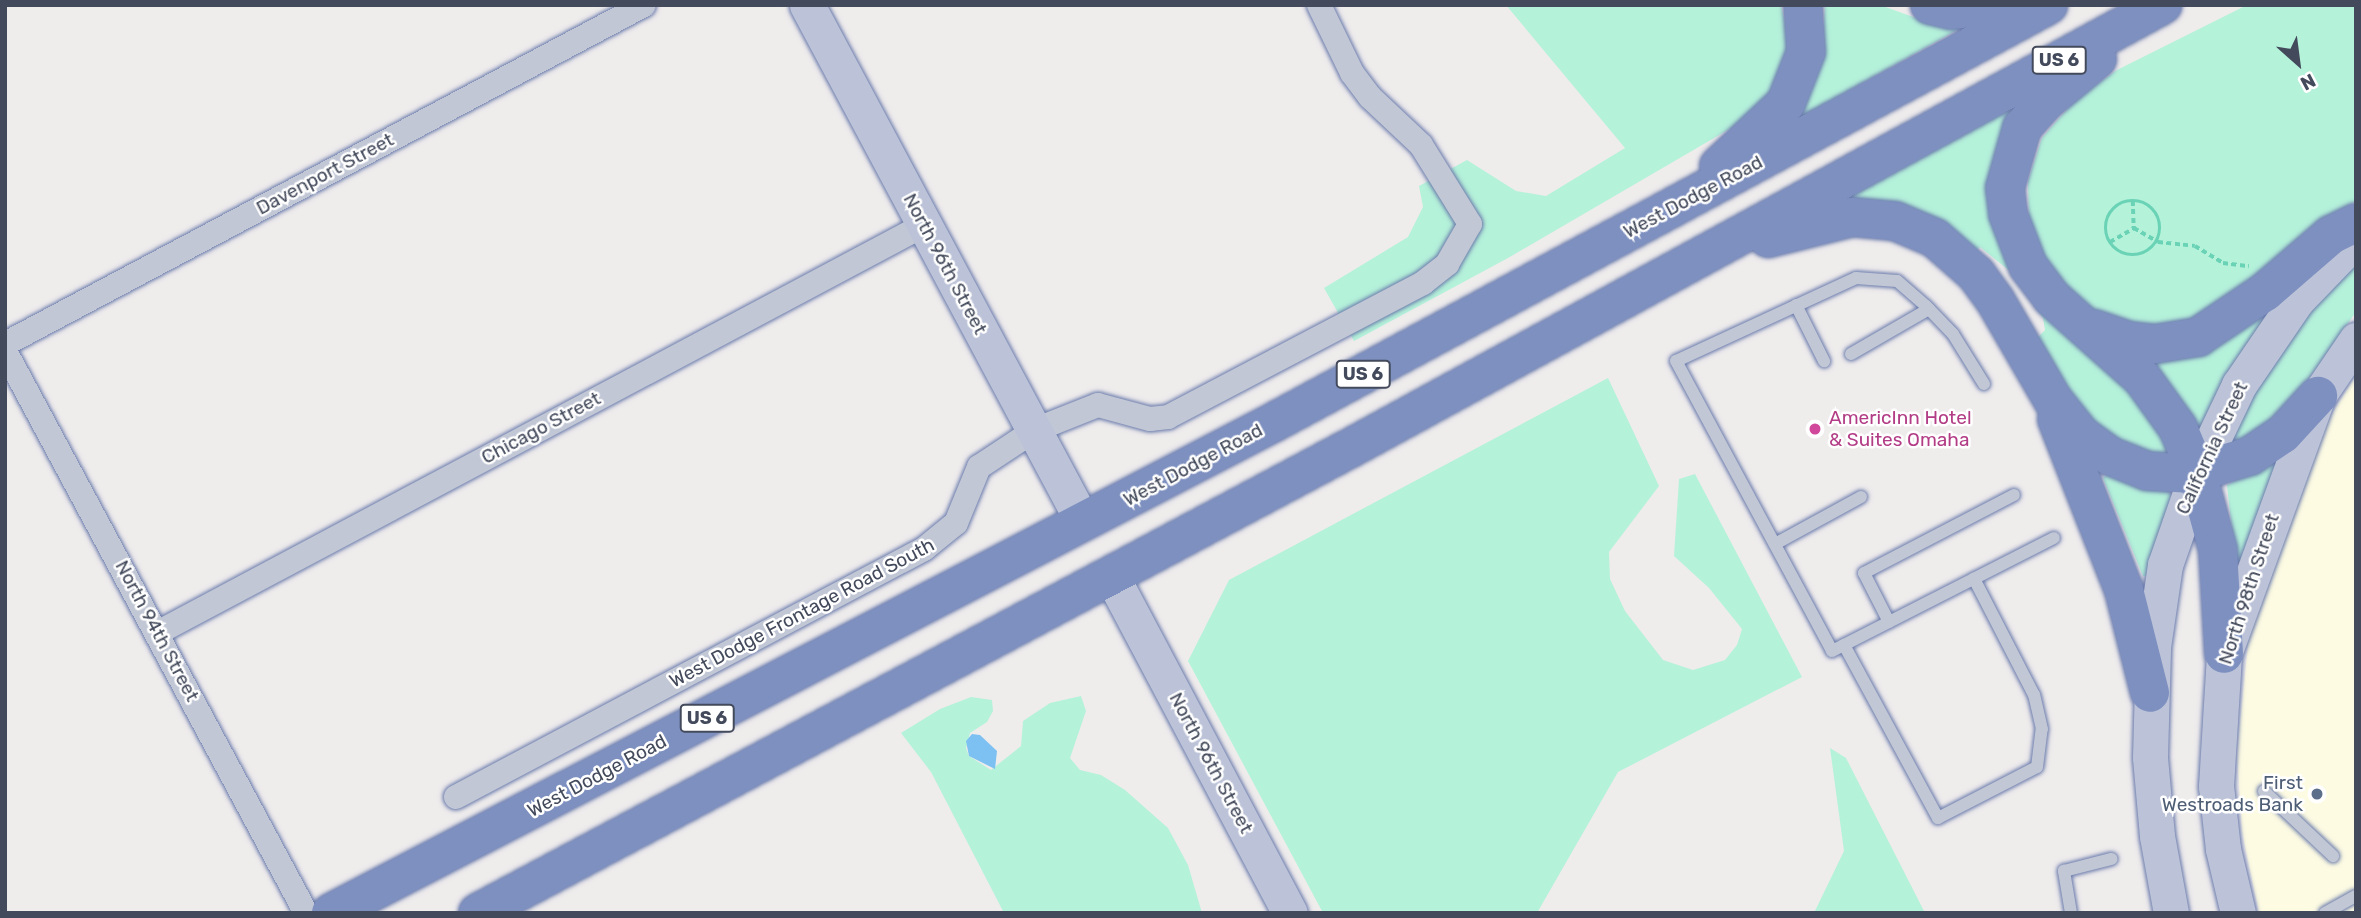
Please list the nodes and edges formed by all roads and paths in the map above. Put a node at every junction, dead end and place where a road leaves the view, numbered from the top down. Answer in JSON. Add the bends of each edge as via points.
{"nodes":[{"id":1,"x":644,"y":5,"type":"edge"},
{"id":2,"x":807,"y":5,"type":"edge"},
{"id":3,"x":1319,"y":5,"type":"edge"},
{"id":4,"x":1803,"y":5,"type":"edge"},
{"id":5,"x":1930,"y":5,"type":"edge"},
{"id":6,"x":1998,"y":5,"type":"edge"},
{"id":7,"x":2048,"y":5,"type":"edge"},
{"id":8,"x":2162,"y":5,"type":"edge"},
{"id":9,"x":2178,"y":5,"type":"edge"},
{"id":10,"x":2133,"y":201,"type":"junction"},
{"id":11,"x":2356,"y":223,"type":"edge"},
{"id":12,"x":1642,"y":224,"type":"junction"},
{"id":13,"x":924,"y":225,"type":"junction"},
{"id":14,"x":2134,"y":228,"type":"junction"},
{"id":15,"x":2356,"y":239,"type":"edge"},
{"id":16,"x":2110,"y":242,"type":"junction"},
{"id":17,"x":2158,"y":242,"type":"junction"},
{"id":18,"x":2254,"y":266,"type":"dead end"},
{"id":19,"x":1667,"y":275,"type":"junction"},
{"id":20,"x":1796,"y":305,"type":"junction"},
{"id":21,"x":1929,"y":309,"type":"junction"},
{"id":22,"x":2080,"y":321,"type":"junction"},
{"id":23,"x":2356,"y":340,"type":"edge"},
{"id":24,"x":5,"y":344,"type":"edge"},
{"id":25,"x":5,"y":351,"type":"edge"},
{"id":26,"x":1851,"y":354,"type":"dead end"},
{"id":27,"x":1825,"y":361,"type":"dead end"},
{"id":28,"x":2032,"y":363,"type":"junction"},
{"id":29,"x":1984,"y":384,"type":"dead end"},
{"id":30,"x":2318,"y":396,"type":"junction"},
{"id":31,"x":1035,"y":430,"type":"junction"},
{"id":32,"x":2197,"y":473,"type":"junction"},
{"id":33,"x":2014,"y":495,"type":"dead end"},
{"id":34,"x":1861,"y":496,"type":"dead end"},
{"id":35,"x":1083,"y":522,"type":"junction"},
{"id":36,"x":2054,"y":538,"type":"dead end"},
{"id":37,"x":1775,"y":544,"type":"junction"},
{"id":38,"x":1112,"y":576,"type":"junction"},
{"id":39,"x":1974,"y":579,"type":"junction"},
{"id":40,"x":1889,"y":622,"type":"junction"},
{"id":41,"x":159,"y":632,"type":"junction"},
{"id":42,"x":1844,"y":645,"type":"junction"},
{"id":43,"x":2224,"y":654,"type":"junction"},
{"id":44,"x":2150,"y":693,"type":"junction"},
{"id":45,"x":2264,"y":791,"type":"dead end"},
{"id":46,"x":456,"y":797,"type":"dead end"},
{"id":47,"x":496,"y":829,"type":"junction"},
{"id":48,"x":2333,"y":856,"type":"dead end"},
{"id":49,"x":2111,"y":859,"type":"dead end"},
{"id":50,"x":2356,"y":896,"type":"edge"},
{"id":51,"x":306,"y":913,"type":"edge"},
{"id":52,"x":331,"y":913,"type":"edge"},
{"id":53,"x":385,"y":913,"type":"edge"},
{"id":54,"x":478,"y":913,"type":"edge"},
{"id":55,"x":1290,"y":913,"type":"edge"},
{"id":56,"x":2071,"y":913,"type":"edge"},
{"id":57,"x":2171,"y":913,"type":"edge"},
{"id":58,"x":2238,"y":913,"type":"edge"},
{"id":59,"x":2325,"y":913,"type":"edge"}],
"edges":[{"from":1,"to":24,"type":"street","name":"Davenport Street"},
{"from":2,"to":13,"type":"street","name":"North 96th Street"},
{"from":3,"to":31,"type":"street","name":"West Dodge Frontage Road South","via":[[1352,73],[1370,97],[1421,145],[1470,224],[1447,264],[1423,283],[1183,411],[1158,419],[1109,407],[1086,407]]},
{"from":4,"to":12,"type":"highway","via":[[1806,52],[1786,103],[1730,158]]},
{"from":5,"to":6,"type":"highway","via":[[1951,10]]},
{"from":7,"to":12,"type":"highway","name":"West Dodge Road","number":"US 6"},
{"from":8,"to":19,"type":"highway","number":"US 6"},
{"from":9,"to":22,"type":"highway","via":[[2085,67],[2046,101],[2022,128],[2011,159],[2005,188],[2017,243],[2051,296]]},
{"from":10,"to":14,"type":"path"},
{"from":10,"to":16,"type":"path","via":[[2110,214],[2106,228]]},
{"from":10,"to":17,"type":"path","via":[[2148,205],[2157,215]]},
{"from":11,"to":22,"type":"highway","via":[[2331,235],[2255,300],[2198,337],[2155,344],[2128,341]]},
{"from":12,"to":35,"type":"highway","name":"West Dodge Road","number":"US 6"},
{"from":13,"to":31,"type":"street","name":"North 96th Street"},
{"from":13,"to":41,"type":"street","name":"Chicago Street"},
{"from":14,"to":16,"type":"path"},
{"from":14,"to":17,"type":"path"},
{"from":15,"to":32,"type":"street","name":"California Street","via":[[2268,338],[2239,385]]},
{"from":16,"to":17,"type":"path","via":[[2132,256],[2144,254]]},
{"from":17,"to":18,"type":"path","via":[[2189,244],[2223,263]]},
{"from":19,"to":28,"type":"highway","via":[[1832,219],[1895,221],[1935,238],[1976,274]]},
{"from":19,"to":38,"type":"highway","number":"US 6"},
{"from":20,"to":21,"type":"lane","via":[[1856,278],[1897,281]]},
{"from":20,"to":27,"type":"lane"},
{"from":20,"to":37,"type":"lane","via":[[1676,361]]},
{"from":21,"to":26,"type":"lane"},
{"from":21,"to":29,"type":"lane","via":[[1952,334]]},
{"from":22,"to":32,"type":"highway","via":[[2116,352],[2163,404]]},
{"from":23,"to":30,"type":"street"},
{"from":25,"to":41,"type":"street","name":"North 94th Street"},
{"from":28,"to":32,"type":"highway","via":[[2081,435],[2121,463],[2147,471]]},
{"from":28,"to":44,"type":"highway","via":[[2110,551],[2136,630]]},
{"from":30,"to":32,"type":"highway","via":[[2268,446]]},
{"from":30,"to":43,"type":"street","name":"North 98th Street"},
{"from":31,"to":35,"type":"street","name":"North 96th Street"},
{"from":31,"to":46,"type":"street","name":"West Dodge Frontage Road South","via":[[979,467],[956,523],[924,549]]},
{"from":32,"to":43,"type":"highway","via":[[2218,550]]},
{"from":32,"to":44,"type":"street","name":"California Street","via":[[2165,565]]},
{"from":33,"to":40,"type":"lane","via":[[1864,573]]},
{"from":34,"to":37,"type":"lane"},
{"from":35,"to":47,"type":"highway","name":"West Dodge Road","number":"US 6"},
{"from":36,"to":39,"type":"lane"},
{"from":37,"to":42,"type":"lane","via":[[1832,651]]},
{"from":38,"to":54,"type":"highway","number":"US 6"},
{"from":38,"to":55,"type":"street","name":"North 96th Street"},
{"from":39,"to":40,"type":"lane"},
{"from":39,"to":42,"type":"lane","via":[[2034,695],[2042,729],[2037,767],[1938,818]]},
{"from":40,"to":42,"type":"lane"},
{"from":41,"to":51,"type":"street","name":"North 94th Street"},
{"from":43,"to":58,"type":"street","name":"North 98th Street","via":[[2216,786],[2223,849]]},
{"from":44,"to":57,"type":"street","via":[[2153,803]]},
{"from":45,"to":48,"type":"lane"},
{"from":47,"to":52,"type":"highway","name":"West Dodge Road","number":"US 6"},
{"from":47,"to":53,"type":"highway"},
{"from":49,"to":56,"type":"lane","via":[[2064,871]]},
{"from":50,"to":59,"type":"lane"}]}
